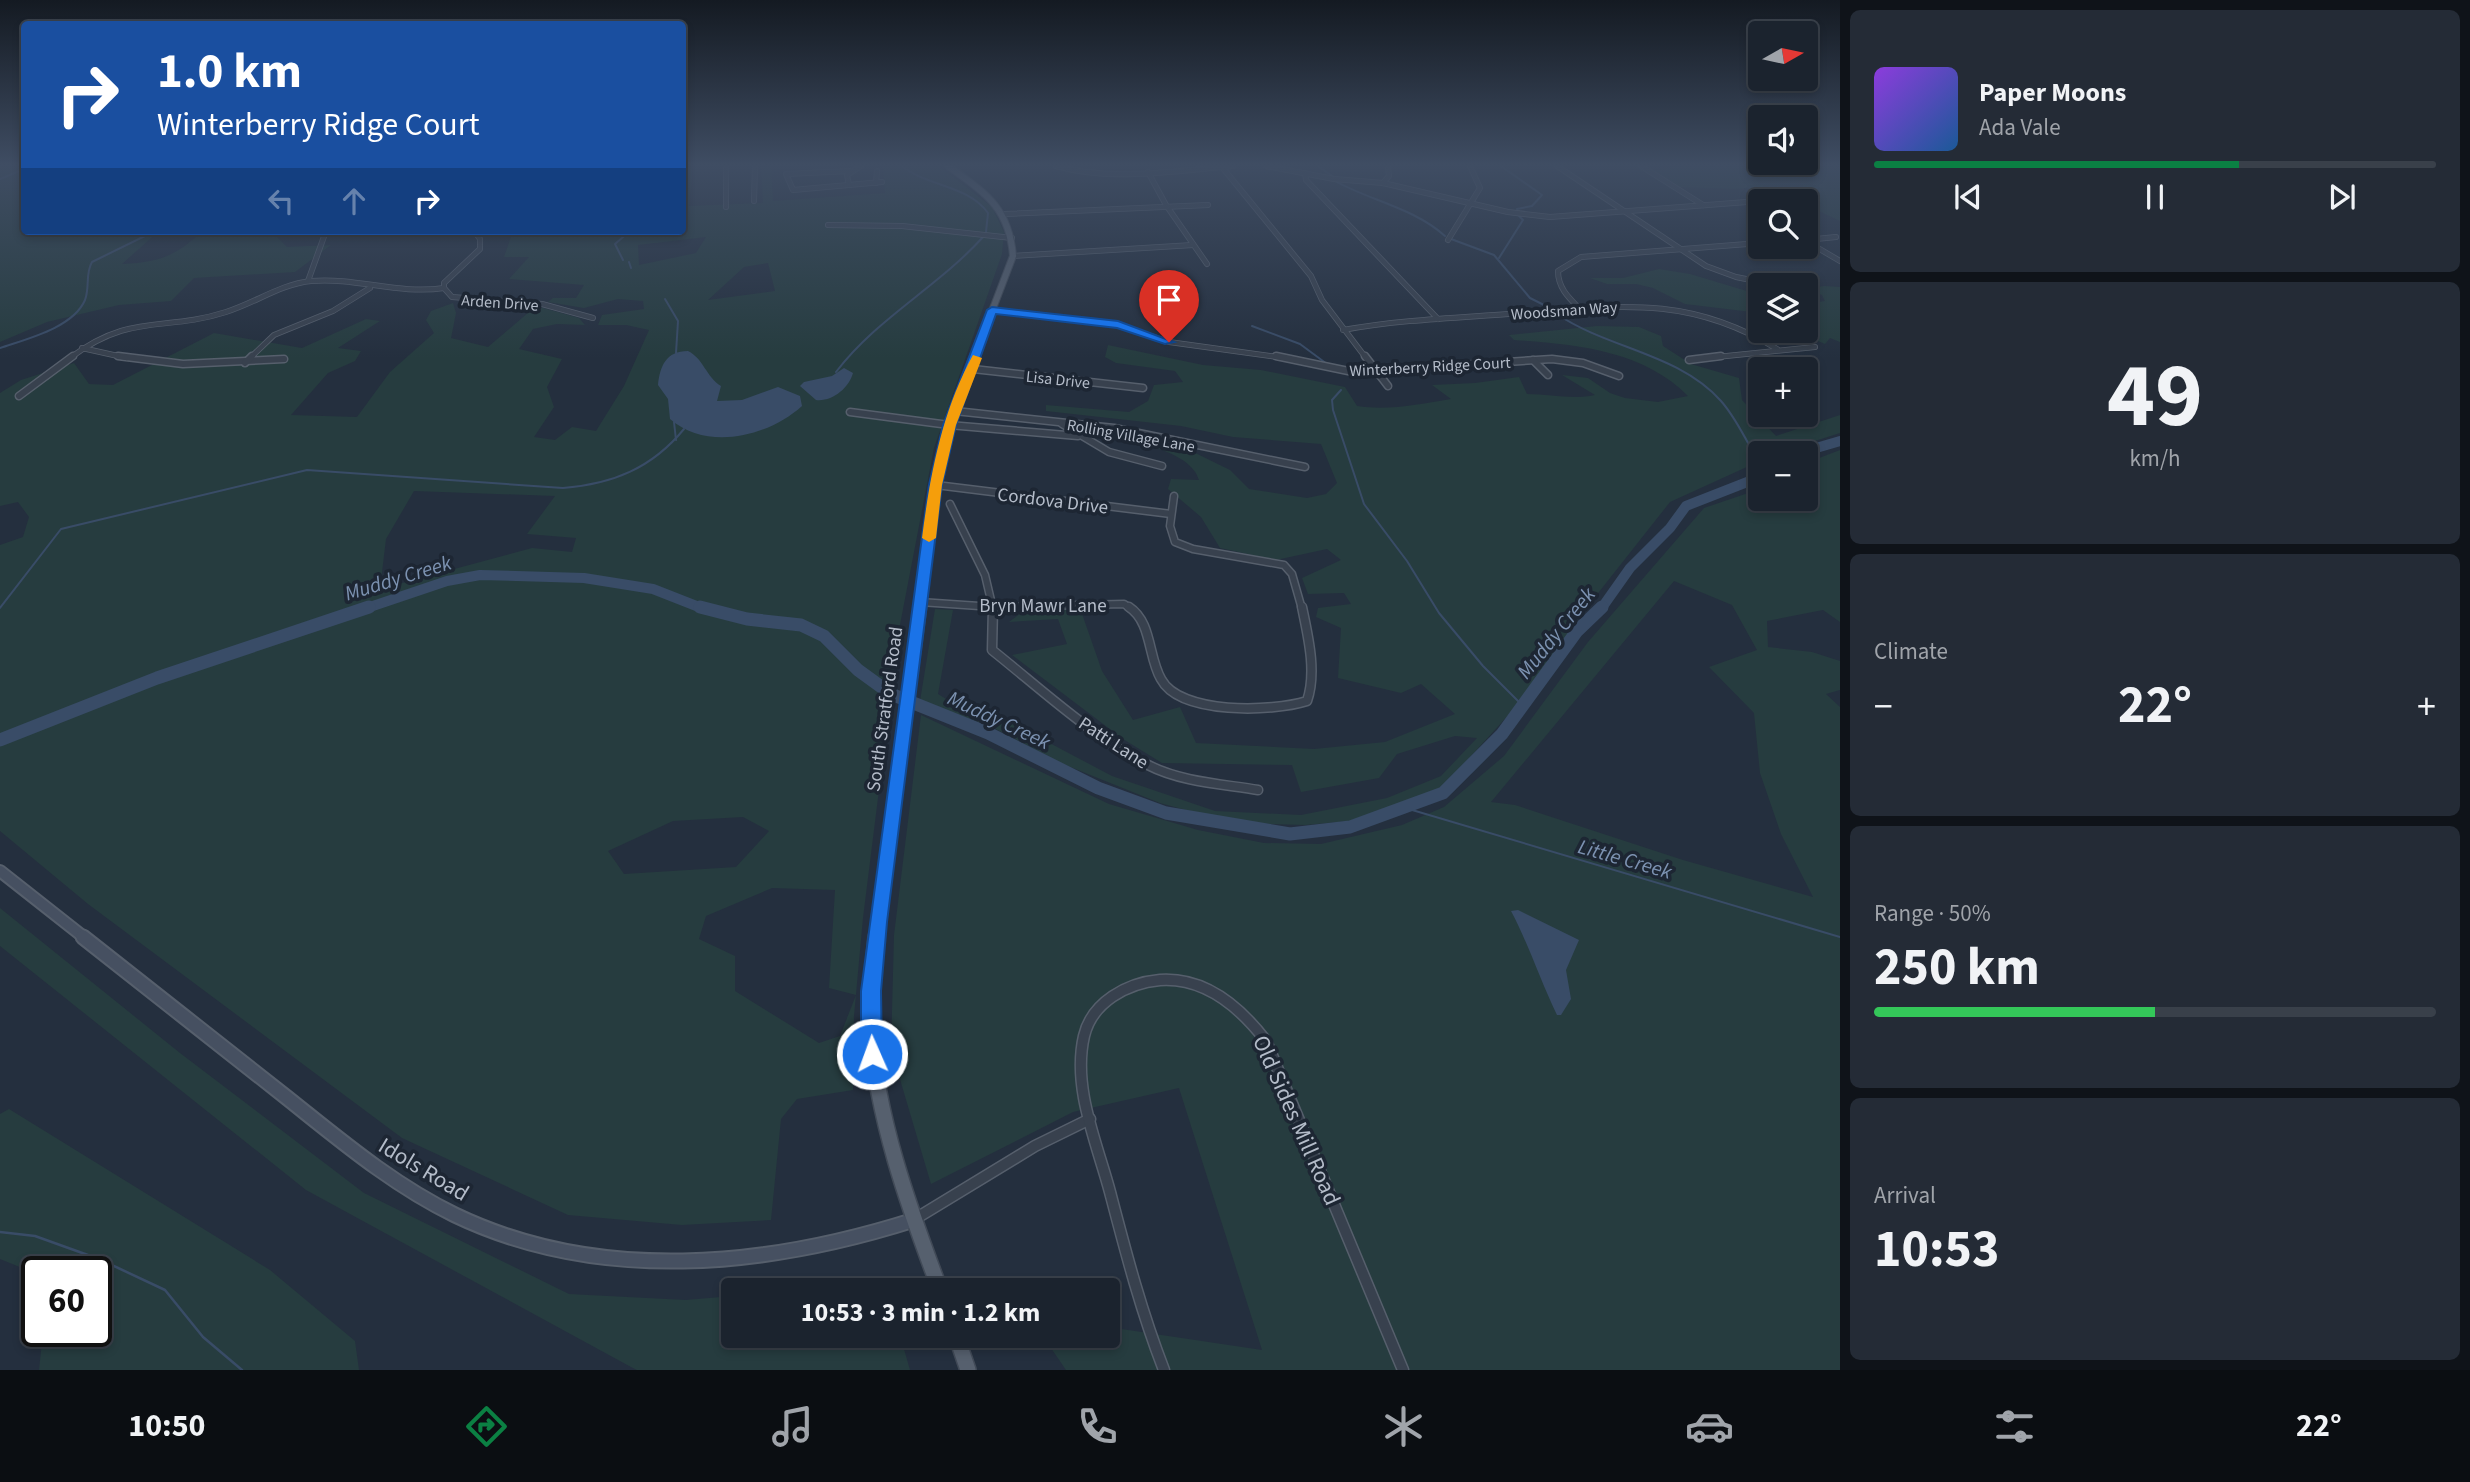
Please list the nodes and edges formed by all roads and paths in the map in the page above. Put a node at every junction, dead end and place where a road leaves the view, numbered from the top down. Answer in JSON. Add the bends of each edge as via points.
{"nodes":[{"id":1,"x":938,"y":230,"type":"edge"},
{"id":2,"x":1010,"y":230,"type":"edge"},
{"id":3,"x":1183,"y":230,"type":"edge"},
{"id":4,"x":1273,"y":230,"type":"edge"},
{"id":5,"x":1353,"y":230,"type":"edge"},
{"id":6,"x":1454,"y":230,"type":"edge"},
{"id":7,"x":1649,"y":230,"type":"edge"},
{"id":8,"x":324,"y":235,"type":"edge"},
{"id":9,"x":477,"y":235,"type":"edge"},
{"id":10,"x":1836,"y":237,"type":"dead end"},
{"id":11,"x":1013,"y":238,"type":"junction"},
{"id":12,"x":1818,"y":239,"type":"edge"},
{"id":13,"x":1448,"y":240,"type":"dead end"},
{"id":14,"x":1748,"y":244,"type":"edge"},
{"id":15,"x":1194,"y":245,"type":"junction"},
{"id":16,"x":1818,"y":247,"type":"edge"},
{"id":17,"x":1675,"y":248,"type":"junction"},
{"id":18,"x":1013,"y":256,"type":"junction"},
{"id":19,"x":1840,"y":261,"type":"edge"},
{"id":20,"x":1207,"y":264,"type":"dead end"},
{"id":21,"x":1748,"y":278,"type":"edge"},
{"id":22,"x":307,"y":281,"type":"junction"},
{"id":23,"x":370,"y":288,"type":"junction"},
{"id":24,"x":444,"y":288,"type":"junction"},
{"id":25,"x":1580,"y":309,"type":"junction"},
{"id":26,"x":992,"y":310,"type":"junction"},
{"id":27,"x":593,"y":318,"type":"dead end"},
{"id":28,"x":1438,"y":319,"type":"junction"},
{"id":29,"x":1343,"y":330,"type":"junction"},
{"id":30,"x":1815,"y":347,"type":"dead end"},
{"id":31,"x":82,"y":348,"type":"junction"},
{"id":32,"x":1777,"y":349,"type":"junction"},
{"id":33,"x":285,"y":359,"type":"dead end"},
{"id":34,"x":1533,"y":360,"type":"junction"},
{"id":35,"x":1689,"y":360,"type":"dead end"},
{"id":36,"x":245,"y":363,"type":"junction"},
{"id":37,"x":973,"y":369,"type":"junction"},
{"id":38,"x":1376,"y":371,"type":"junction"},
{"id":39,"x":1548,"y":375,"type":"dead end"},
{"id":40,"x":1619,"y":376,"type":"dead end"},
{"id":41,"x":1388,"y":386,"type":"dead end"},
{"id":42,"x":1143,"y":388,"type":"dead end"},
{"id":43,"x":19,"y":396,"type":"dead end"},
{"id":44,"x":955,"y":411,"type":"junction"},
{"id":45,"x":850,"y":412,"type":"dead end"},
{"id":46,"x":1060,"y":423,"type":"junction"},
{"id":47,"x":949,"y":425,"type":"junction"},
{"id":48,"x":1078,"y":436,"type":"junction"},
{"id":49,"x":1162,"y":466,"type":"dead end"},
{"id":50,"x":1305,"y":467,"type":"dead end"},
{"id":51,"x":936,"y":485,"type":"junction"},
{"id":52,"x":1174,"y":496,"type":"dead end"},
{"id":53,"x":950,"y":504,"type":"dead end"},
{"id":54,"x":1171,"y":514,"type":"junction"},
{"id":55,"x":920,"y":602,"type":"junction"},
{"id":56,"x":994,"y":607,"type":"junction"},
{"id":57,"x":1258,"y":790,"type":"dead end"},
{"id":58,"x":0,"y":871,"type":"edge"},
{"id":59,"x":1090,"y":1119,"type":"junction"},
{"id":60,"x":914,"y":1220,"type":"junction"},
{"id":61,"x":936,"y":1278,"type":"edge"},
{"id":62,"x":960,"y":1348,"type":"edge"},
{"id":63,"x":968,"y":1370,"type":"edge"},
{"id":64,"x":1164,"y":1370,"type":"edge"},
{"id":65,"x":1403,"y":1370,"type":"edge"}],
"edges":[{"from":1,"to":11,"type":"street"},
{"from":2,"to":11,"type":"main road","name":"South Stratford Road"},
{"from":3,"to":15,"type":"street"},
{"from":4,"to":29,"type":"street","via":[[1311,276]]},
{"from":5,"to":28,"type":"street"},
{"from":6,"to":13,"type":"street"},
{"from":7,"to":17,"type":"street"},
{"from":8,"to":22,"type":"street"},
{"from":9,"to":24,"type":"street","name":"Arden Drive","via":[[480,249],[446,280]]},
{"from":10,"to":12,"type":"street"},
{"from":11,"to":18,"type":"main road","name":"South Stratford Road"},
{"from":14,"to":17,"type":"street"},
{"from":15,"to":18,"type":"street"},
{"from":15,"to":20,"type":"street"},
{"from":16,"to":19,"type":"street"},
{"from":17,"to":21,"type":"street","via":[[1721,272]]},
{"from":17,"to":25,"type":"street","via":[[1597,254],[1568,263],[1557,278]]},
{"from":18,"to":26,"type":"main road","name":"South Stratford Road"},
{"from":22,"to":23,"type":"street"},
{"from":22,"to":31,"type":"street","via":[[219,314],[122,329]]},
{"from":23,"to":24,"type":"street","via":[[405,293]]},
{"from":23,"to":36,"type":"street","via":[[333,311],[274,335]]},
{"from":24,"to":27,"type":"street","name":"Arden Drive","via":[[457,300],[542,304]]},
{"from":25,"to":28,"type":"street","name":"Woodsman Way"},
{"from":25,"to":32,"type":"street","name":"Woodsman Way","via":[[1639,306],[1688,311],[1730,323]]},
{"from":26,"to":37,"type":"main road","name":"South Stratford Road"},
{"from":26,"to":38,"type":"street","name":"Winterberry Ridge Court","via":[[1112,323],[1169,342],[1257,352],[1342,370]]},
{"from":28,"to":29,"type":"street","name":"Woodsman Way"},
{"from":29,"to":38,"type":"street"},
{"from":30,"to":32,"type":"street"},
{"from":31,"to":36,"type":"street","via":[[137,362]]},
{"from":31,"to":43,"type":"street"},
{"from":32,"to":35,"type":"street"},
{"from":33,"to":36,"type":"street"},
{"from":34,"to":38,"type":"street","name":"Winterberry Ridge Court"},
{"from":34,"to":39,"type":"street"},
{"from":34,"to":40,"type":"street","name":"Winterberry Ridge Court","via":[[1571,361]]},
{"from":37,"to":42,"type":"street","name":"Lisa Drive"},
{"from":37,"to":44,"type":"main road","name":"South Stratford Road"},
{"from":38,"to":41,"type":"street"},
{"from":44,"to":46,"type":"street","name":"Rolling Village Lane"},
{"from":44,"to":47,"type":"main road","name":"South Stratford Road"},
{"from":45,"to":47,"type":"street"},
{"from":46,"to":48,"type":"street"},
{"from":46,"to":50,"type":"street","name":"Rolling Village Lane","via":[[1114,428]]},
{"from":47,"to":48,"type":"street"},
{"from":47,"to":51,"type":"main road","name":"South Stratford Road"},
{"from":48,"to":49,"type":"street","via":[[1125,460]]},
{"from":51,"to":54,"type":"street","name":"Cordova Drive"},
{"from":51,"to":55,"type":"main road","name":"South Stratford Road"},
{"from":52,"to":54,"type":"street","name":"Bryn Mawr Lane"},
{"from":53,"to":56,"type":"street","via":[[985,575]]},
{"from":54,"to":56,"type":"street","name":"Bryn Mawr Lane","via":[[1172,539],[1180,545],[1272,561],[1290,570],[1298,589],[1308,652],[1311,690],[1307,701],[1275,706],[1218,705],[1177,698],[1162,683],[1140,616],[1127,605]]},
{"from":55,"to":56,"type":"street","name":"Bryn Mawr Lane"},
{"from":55,"to":60,"type":"main road","name":"South Stratford Road","via":[[877,922],[870,1025],[882,1113]]},
{"from":56,"to":57,"type":"street","name":"Patti Lane","via":[[992,649],[1083,722],[1148,765],[1178,776]]},
{"from":58,"to":60,"type":"main road","name":"Idols Road","via":[[371,1164],[433,1203],[486,1228],[588,1255],[676,1260],[816,1249]]},
{"from":59,"to":60,"type":"street","via":[[1051,1137]]},
{"from":59,"to":64,"type":"street","name":"Old Sides Mill Road","via":[[1137,1298]]},
{"from":59,"to":65,"type":"street","name":"Old Sides Mill Road","via":[[1082,1046],[1089,1022],[1106,1001],[1126,988],[1170,980],[1208,989],[1232,1003],[1255,1026],[1279,1067]]},
{"from":60,"to":61,"type":"main road","name":"South Stratford Road"},
{"from":62,"to":63,"type":"main road"}]}
